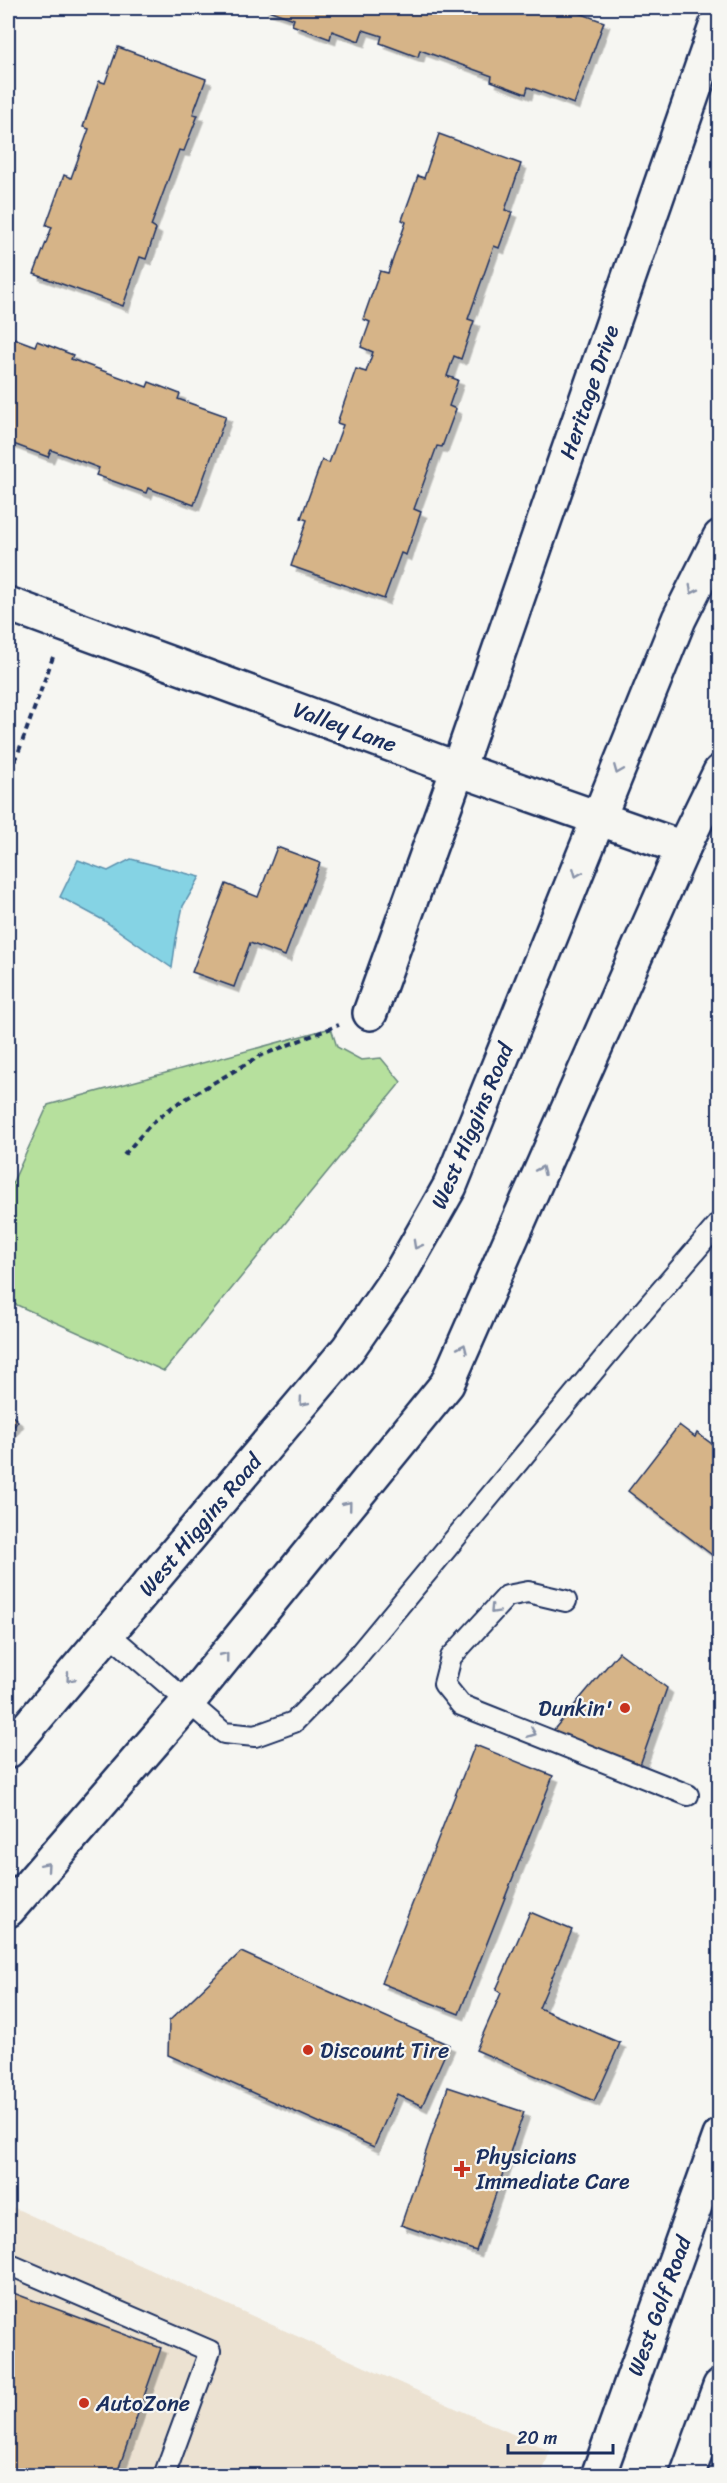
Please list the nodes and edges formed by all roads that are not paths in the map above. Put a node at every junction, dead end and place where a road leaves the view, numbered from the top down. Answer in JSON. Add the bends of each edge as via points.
{"nodes":[{"id":1,"x":720,"y":15,"type":"edge"},
{"id":2,"x":720,"y":537,"type":"edge"},
{"id":3,"x":8,"y":604,"type":"edge"},
{"id":4,"x":458,"y":769,"type":"junction"},
{"id":5,"x":720,"y":772,"type":"edge"},
{"id":6,"x":599,"y":819,"type":"junction"},
{"id":7,"x":683,"y":848,"type":"junction"},
{"id":8,"x":370,"y":1013,"type":"road end"},
{"id":9,"x":720,"y":1222,"type":"edge"},
{"id":10,"x":566,"y":1601,"type":"dead end"},
{"id":11,"x":108,"y":1633,"type":"junction"},
{"id":12,"x":188,"y":1702,"type":"junction"},
{"id":13,"x":8,"y":1751,"type":"edge"},
{"id":14,"x":688,"y":1795,"type":"dead end"},
{"id":15,"x":8,"y":1910,"type":"edge"},
{"id":16,"x":720,"y":2136,"type":"edge"},
{"id":17,"x":712,"y":2177,"type":"edge"},
{"id":18,"x":8,"y":2264,"type":"edge"},
{"id":19,"x":720,"y":2386,"type":"edge"},
{"id":20,"x":164,"y":2475,"type":"edge"},
{"id":21,"x":598,"y":2475,"type":"edge"},
{"id":22,"x":687,"y":2475,"type":"edge"}],
"edges":[{"from":1,"to":4,"type":"main road","name":"Heritage Drive"},
{"from":2,"to":6,"type":"main road","name":"West Higgins Road","one_way":true,"via":[[679,619]]},
{"from":3,"to":4,"type":"main road","name":"Valley Lane"},
{"from":4,"to":6,"type":"main road","name":"Valley Lane"},
{"from":4,"to":8,"type":"main road","name":"Heritage Drive"},
{"from":5,"to":7,"type":"main road"},
{"from":6,"to":7,"type":"main road","name":"Valley Lane"},
{"from":6,"to":11,"type":"main road","name":"West Higgins Road","one_way":true,"via":[[450,1186],[400,1274],[348,1349]]},
{"from":12,"to":7,"type":"main road","one_way":true,"via":[[447,1384]]},
{"from":9,"to":12,"type":"lane","via":[[351,1664],[294,1722],[255,1736],[224,1733]]},
{"from":10,"to":14,"type":"lane","one_way":true,"via":[[528,1592],[507,1596],[451,1657],[444,1684],[461,1705]]},
{"from":11,"to":12,"type":"lane"},
{"from":11,"to":13,"type":"main road","name":"West Higgins Road","one_way":true},
{"from":15,"to":12,"type":"main road","one_way":true},
{"from":16,"to":17,"type":"main road","name":"West Golf Road"},
{"from":17,"to":21,"type":"main road","name":"West Golf Road"},
{"from":18,"to":20,"type":"lane","via":[[210,2351]]},
{"from":19,"to":22,"type":"main road"}]}
